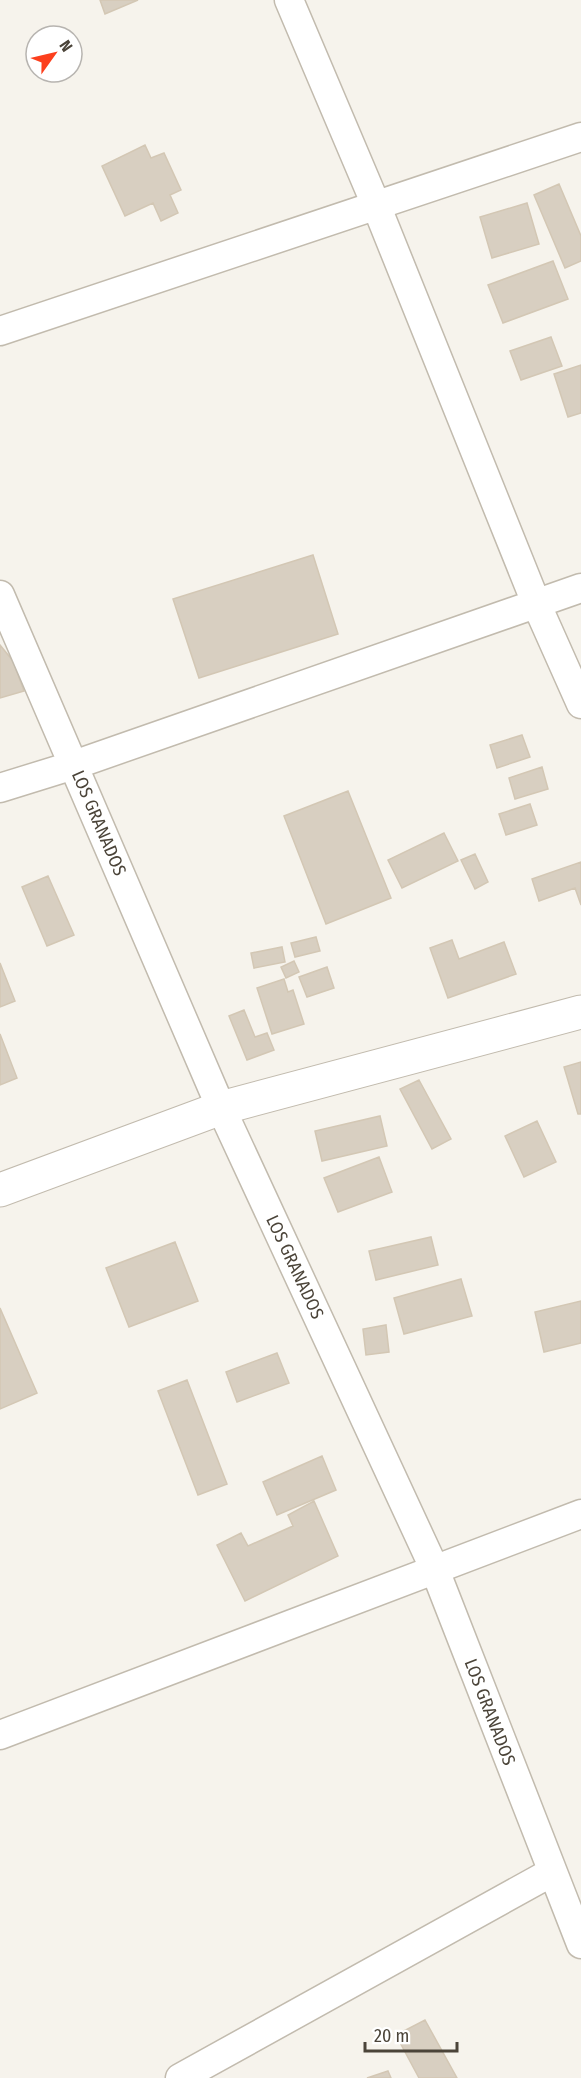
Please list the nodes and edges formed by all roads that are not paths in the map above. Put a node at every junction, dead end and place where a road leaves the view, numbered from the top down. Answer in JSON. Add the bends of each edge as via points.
{"nodes":[{"id":1,"x":289,"y":0,"type":"edge"},
{"id":2,"x":581,"y":136,"type":"edge"},
{"id":3,"x":376,"y":205,"type":"junction"},
{"id":4,"x":0,"y":331,"type":"edge"},
{"id":5,"x":581,"y":588,"type":"edge"},
{"id":6,"x":0,"y":595,"type":"edge"},
{"id":7,"x":537,"y":603,"type":"junction"},
{"id":8,"x":581,"y":704,"type":"edge"},
{"id":9,"x":74,"y":765,"type":"junction"},
{"id":10,"x":0,"y":788,"type":"edge"},
{"id":11,"x":581,"y":1012,"type":"edge"},
{"id":12,"x":221,"y":1107,"type":"junction"},
{"id":13,"x":0,"y":1190,"type":"edge"},
{"id":14,"x":581,"y":1514,"type":"edge"},
{"id":15,"x":435,"y":1570,"type":"junction"},
{"id":16,"x":0,"y":1735,"type":"edge"},
{"id":17,"x":552,"y":1872,"type":"junction"},
{"id":18,"x":581,"y":1944,"type":"edge"},
{"id":19,"x":180,"y":2078,"type":"edge"}],
"edges":[{"from":1,"to":3,"type":"street"},
{"from":2,"to":3,"type":"street"},
{"from":3,"to":4,"type":"street"},
{"from":3,"to":7,"type":"street"},
{"from":5,"to":7,"type":"street"},
{"from":6,"to":9,"type":"street","name":"LOS GRANADOS"},
{"from":7,"to":8,"type":"street"},
{"from":7,"to":9,"type":"street"},
{"from":9,"to":10,"type":"street"},
{"from":9,"to":12,"type":"street","name":"LOS GRANADOS"},
{"from":11,"to":12,"type":"street"},
{"from":12,"to":13,"type":"street"},
{"from":12,"to":15,"type":"street","name":"LOS GRANADOS"},
{"from":14,"to":15,"type":"street"},
{"from":15,"to":16,"type":"street"},
{"from":15,"to":17,"type":"street","name":"LOS GRANADOS"},
{"from":17,"to":18,"type":"street","name":"LOS GRANADOS"},
{"from":17,"to":19,"type":"street"}]}
